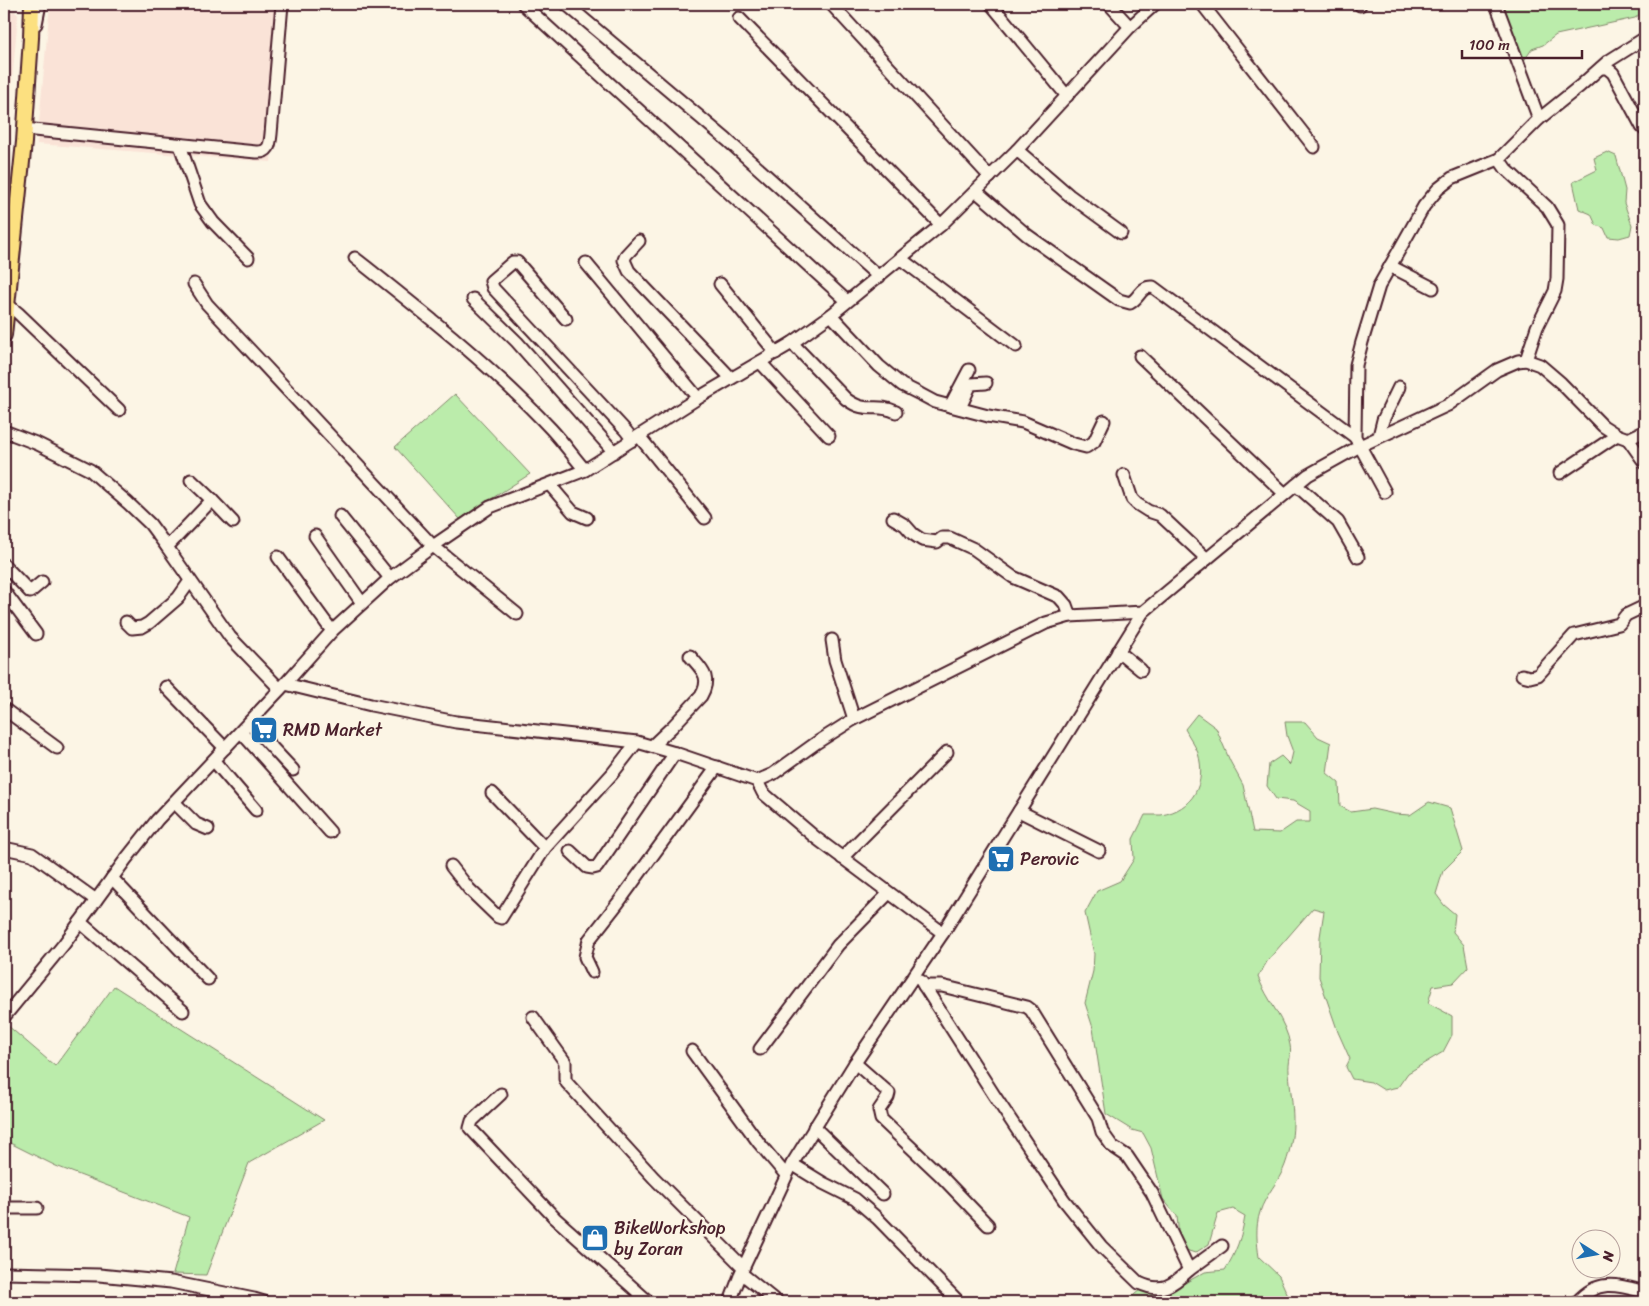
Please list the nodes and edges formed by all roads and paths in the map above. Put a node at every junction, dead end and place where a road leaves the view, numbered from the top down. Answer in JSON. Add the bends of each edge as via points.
{"nodes":[{"id":1,"x":32,"y":4,"type":"edge"},
{"id":2,"x":40,"y":4,"type":"edge"},
{"id":3,"x":282,"y":4,"type":"edge"},
{"id":4,"x":523,"y":4,"type":"edge"},
{"id":5,"x":566,"y":4,"type":"edge"},
{"id":6,"x":831,"y":4,"type":"edge"},
{"id":7,"x":991,"y":4,"type":"edge"},
{"id":8,"x":1109,"y":4,"type":"edge"},
{"id":9,"x":1154,"y":4,"type":"edge"},
{"id":10,"x":1202,"y":4,"type":"edge"},
{"id":11,"x":1496,"y":4,"type":"edge"},
{"id":12,"x":739,"y":18,"type":"dead end"},
{"id":13,"x":1130,"y":27,"type":"junction"},
{"id":14,"x":1645,"y":38,"type":"edge"},
{"id":15,"x":30,"y":45,"type":"junction"},
{"id":16,"x":1601,"y":68,"type":"junction"},
{"id":17,"x":1067,"y":96,"type":"junction"},
{"id":18,"x":1539,"y":119,"type":"junction"},
{"id":19,"x":24,"y":130,"type":"junction"},
{"id":20,"x":1645,"y":130,"type":"edge"},
{"id":21,"x":180,"y":145,"type":"junction"},
{"id":22,"x":1314,"y":147,"type":"dead end"},
{"id":23,"x":1017,"y":150,"type":"junction"},
{"id":24,"x":1499,"y":159,"type":"junction"},
{"id":25,"x":990,"y":176,"type":"junction"},
{"id":26,"x":976,"y":191,"type":"junction"},
{"id":27,"x":941,"y":225,"type":"junction"},
{"id":28,"x":1121,"y":233,"type":"dead end"},
{"id":29,"x":639,"y":241,"type":"dead end"},
{"id":30,"x":248,"y":258,"type":"dead end"},
{"id":31,"x":356,"y":258,"type":"dead end"},
{"id":32,"x":901,"y":259,"type":"junction"},
{"id":33,"x":586,"y":263,"type":"dead end"},
{"id":34,"x":1390,"y":266,"type":"junction"},
{"id":35,"x":879,"y":277,"type":"junction"},
{"id":36,"x":194,"y":284,"type":"dead end"},
{"id":37,"x":720,"y":284,"type":"dead end"},
{"id":38,"x":1433,"y":288,"type":"dead end"},
{"id":39,"x":473,"y":298,"type":"dead end"},
{"id":40,"x":847,"y":301,"type":"junction"},
{"id":41,"x":7,"y":304,"type":"junction"},
{"id":42,"x":831,"y":315,"type":"junction"},
{"id":43,"x":566,"y":319,"type":"dead end"},
{"id":44,"x":534,"y":332,"type":"junction"},
{"id":45,"x":4,"y":335,"type":"edge"},
{"id":46,"x":517,"y":342,"type":"junction"},
{"id":47,"x":792,"y":343,"type":"junction"},
{"id":48,"x":1016,"y":346,"type":"dead end"},
{"id":49,"x":776,"y":352,"type":"junction"},
{"id":50,"x":1140,"y":356,"type":"dead end"},
{"id":51,"x":1526,"y":360,"type":"junction"},
{"id":52,"x":760,"y":362,"type":"junction"},
{"id":53,"x":969,"y":370,"type":"dead end"},
{"id":54,"x":731,"y":378,"type":"junction"},
{"id":55,"x":986,"y":383,"type":"dead end"},
{"id":56,"x":1398,"y":387,"type":"dead end"},
{"id":57,"x":698,"y":398,"type":"junction"},
{"id":58,"x":955,"y":407,"type":"junction"},
{"id":59,"x":119,"y":410,"type":"dead end"},
{"id":60,"x":896,"y":412,"type":"dead end"},
{"id":61,"x":1104,"y":421,"type":"dead end"},
{"id":62,"x":4,"y":431,"type":"edge"},
{"id":63,"x":1645,"y":431,"type":"edge"},
{"id":64,"x":829,"y":436,"type":"dead end"},
{"id":65,"x":1379,"y":436,"type":"junction"},
{"id":66,"x":1622,"y":437,"type":"junction"},
{"id":67,"x":636,"y":438,"type":"junction"},
{"id":68,"x":1358,"y":442,"type":"junction"},
{"id":69,"x":614,"y":452,"type":"junction"},
{"id":70,"x":1645,"y":463,"type":"edge"},
{"id":71,"x":585,"y":470,"type":"junction"},
{"id":72,"x":1560,"y":473,"type":"dead end"},
{"id":73,"x":1124,"y":474,"type":"dead end"},
{"id":74,"x":191,"y":480,"type":"dead end"},
{"id":75,"x":550,"y":485,"type":"junction"},
{"id":76,"x":1296,"y":485,"type":"junction"},
{"id":77,"x":1385,"y":492,"type":"dead end"},
{"id":78,"x":1285,"y":494,"type":"junction"},
{"id":79,"x":212,"y":500,"type":"junction"},
{"id":80,"x":340,"y":516,"type":"dead end"},
{"id":81,"x":587,"y":518,"type":"dead end"},
{"id":82,"x":705,"y":518,"type":"dead end"},
{"id":83,"x":893,"y":518,"type":"dead end"},
{"id":84,"x":233,"y":522,"type":"dead end"},
{"id":85,"x":315,"y":536,"type":"dead end"},
{"id":86,"x":432,"y":546,"type":"junction"},
{"id":87,"x":167,"y":547,"type":"junction"},
{"id":88,"x":278,"y":557,"type":"dead end"},
{"id":89,"x":1358,"y":557,"type":"dead end"},
{"id":90,"x":1207,"y":559,"type":"junction"},
{"id":91,"x":4,"y":565,"type":"edge"},
{"id":92,"x":390,"y":578,"type":"junction"},
{"id":93,"x":190,"y":581,"type":"junction"},
{"id":94,"x":42,"y":582,"type":"dead end"},
{"id":95,"x":4,"y":591,"type":"edge"},
{"id":96,"x":362,"y":603,"type":"junction"},
{"id":97,"x":1644,"y":610,"type":"edge"},
{"id":98,"x":1143,"y":612,"type":"junction"},
{"id":99,"x":516,"y":614,"type":"dead end"},
{"id":100,"x":1070,"y":616,"type":"junction"},
{"id":101,"x":126,"y":622,"type":"dead end"},
{"id":102,"x":332,"y":630,"type":"junction"},
{"id":103,"x":36,"y":634,"type":"dead end"},
{"id":104,"x":832,"y":640,"type":"dead end"},
{"id":105,"x":1118,"y":652,"type":"junction"},
{"id":106,"x":690,"y":656,"type":"dead end"},
{"id":107,"x":1141,"y":670,"type":"dead end"},
{"id":108,"x":1522,"y":675,"type":"dead end"},
{"id":109,"x":283,"y":686,"type":"junction"},
{"id":110,"x":166,"y":687,"type":"dead end"},
{"id":111,"x":4,"y":709,"type":"edge"},
{"id":112,"x":854,"y":719,"type":"junction"},
{"id":113,"x":249,"y":722,"type":"junction"},
{"id":114,"x":241,"y":732,"type":"junction"},
{"id":115,"x":637,"y":742,"type":"junction"},
{"id":116,"x":652,"y":746,"type":"junction"},
{"id":117,"x":57,"y":748,"type":"dead end"},
{"id":118,"x":225,"y":748,"type":"junction"},
{"id":119,"x":947,"y":752,"type":"dead end"},
{"id":120,"x":676,"y":753,"type":"junction"},
{"id":121,"x":214,"y":761,"type":"junction"},
{"id":122,"x":718,"y":767,"type":"junction"},
{"id":123,"x":293,"y":770,"type":"dead end"},
{"id":124,"x":757,"y":781,"type":"junction"},
{"id":125,"x":492,"y":793,"type":"dead end"},
{"id":126,"x":174,"y":802,"type":"junction"},
{"id":127,"x":256,"y":810,"type":"dead end"},
{"id":128,"x":1019,"y":811,"type":"junction"},
{"id":129,"x":208,"y":829,"type":"dead end"},
{"id":130,"x":330,"y":832,"type":"dead end"},
{"id":131,"x":4,"y":848,"type":"edge"},
{"id":132,"x":545,"y":848,"type":"junction"},
{"id":133,"x":570,"y":851,"type":"dead end"},
{"id":134,"x":1099,"y":851,"type":"dead end"},
{"id":135,"x":842,"y":858,"type":"junction"},
{"id":136,"x":451,"y":866,"type":"dead end"},
{"id":137,"x":112,"y":878,"type":"junction"},
{"id":138,"x":889,"y":892,"type":"junction"},
{"id":139,"x":96,"y":900,"type":"junction"},
{"id":140,"x":80,"y":922,"type":"junction"},
{"id":141,"x":943,"y":933,"type":"junction"},
{"id":142,"x":592,"y":972,"type":"dead end"},
{"id":143,"x":916,"y":974,"type":"junction"},
{"id":144,"x":208,"y":979,"type":"dead end"},
{"id":145,"x":924,"y":986,"type":"junction"},
{"id":146,"x":183,"y":1011,"type":"dead end"},
{"id":147,"x":4,"y":1017,"type":"edge"},
{"id":148,"x":533,"y":1017,"type":"dead end"},
{"id":149,"x":760,"y":1050,"type":"dead end"},
{"id":150,"x":692,"y":1051,"type":"dead end"},
{"id":151,"x":855,"y":1062,"type":"junction"},
{"id":152,"x":501,"y":1094,"type":"dead end"},
{"id":153,"x":814,"y":1127,"type":"junction"},
{"id":154,"x":789,"y":1170,"type":"junction"},
{"id":155,"x":883,"y":1194,"type":"dead end"},
{"id":156,"x":4,"y":1208,"type":"edge"},
{"id":157,"x":37,"y":1208,"type":"dead end"},
{"id":158,"x":988,"y":1225,"type":"dead end"},
{"id":159,"x":1222,"y":1246,"type":"dead end"},
{"id":160,"x":742,"y":1270,"type":"junction"},
{"id":161,"x":1189,"y":1270,"type":"junction"},
{"id":162,"x":4,"y":1273,"type":"edge"},
{"id":163,"x":1645,"y":1292,"type":"edge"},
{"id":164,"x":956,"y":1299,"type":"dead end"},
{"id":165,"x":264,"y":1302,"type":"edge"},
{"id":166,"x":649,"y":1302,"type":"edge"},
{"id":167,"x":730,"y":1302,"type":"edge"},
{"id":168,"x":777,"y":1302,"type":"edge"},
{"id":169,"x":1576,"y":1302,"type":"edge"}],
"edges":[{"from":1,"to":15,"type":"main road"},
{"from":2,"to":15,"type":"street"},
{"from":3,"to":21,"type":"street","via":[[269,148],[262,152]]},
{"from":4,"to":40,"type":"street"},
{"from":5,"to":35,"type":"street","via":[[727,140]]},
{"from":6,"to":25,"type":"street"},
{"from":7,"to":17,"type":"street"},
{"from":8,"to":13,"type":"street"},
{"from":9,"to":13,"type":"street"},
{"from":10,"to":22,"type":"street"},
{"from":11,"to":18,"type":"street"},
{"from":12,"to":27,"type":"street"},
{"from":13,"to":17,"type":"street"},
{"from":14,"to":16,"type":"street"},
{"from":15,"to":19,"type":"main road"},
{"from":16,"to":18,"type":"street"},
{"from":16,"to":20,"type":"street","via":[[1613,73]]},
{"from":17,"to":23,"type":"street"},
{"from":18,"to":24,"type":"street"},
{"from":19,"to":21,"type":"street"},
{"from":19,"to":41,"type":"main road"},
{"from":21,"to":30,"type":"street","via":[[200,204]]},
{"from":23,"to":25,"type":"street"},
{"from":23,"to":28,"type":"street","via":[[1068,195]]},
{"from":24,"to":34,"type":"street","via":[[1452,178],[1438,189],[1424,206]]},
{"from":24,"to":51,"type":"street","via":[[1547,207],[1558,225],[1555,291],[1537,327]]},
{"from":25,"to":26,"type":"street"},
{"from":26,"to":27,"type":"street"},
{"from":26,"to":68,"type":"street","via":[[1027,235],[1119,300],[1130,303],[1142,290],[1153,287]]},
{"from":27,"to":32,"type":"street"},
{"from":29,"to":54,"type":"street","via":[[624,260],[629,271]]},
{"from":31,"to":71,"type":"street","via":[[501,379],[551,429]]},
{"from":32,"to":35,"type":"street"},
{"from":32,"to":48,"type":"street"},
{"from":33,"to":57,"type":"street"},
{"from":34,"to":38,"type":"street"},
{"from":34,"to":68,"type":"street","via":[[1379,286],[1356,365]]},
{"from":35,"to":40,"type":"street"},
{"from":36,"to":86,"type":"street","via":[[207,304]]},
{"from":37,"to":49,"type":"street"},
{"from":39,"to":46,"type":"street"},
{"from":40,"to":42,"type":"street"},
{"from":41,"to":45,"type":"main road"},
{"from":41,"to":59,"type":"street"},
{"from":42,"to":47,"type":"street"},
{"from":42,"to":58,"type":"street","via":[[879,366],[902,385],[935,402]]},
{"from":43,"to":44,"type":"street","via":[[519,263],[513,262],[492,281],[492,288]]},
{"from":44,"to":46,"type":"street"},
{"from":44,"to":67,"type":"street"},
{"from":46,"to":69,"type":"street"},
{"from":47,"to":49,"type":"street"},
{"from":47,"to":60,"type":"street","via":[[855,406],[886,408]]},
{"from":49,"to":52,"type":"street"},
{"from":50,"to":78,"type":"street"},
{"from":51,"to":65,"type":"street","via":[[1497,370],[1448,405]]},
{"from":51,"to":66,"type":"street","via":[[1550,372],[1603,426]]},
{"from":52,"to":54,"type":"street"},
{"from":52,"to":64,"type":"street"},
{"from":53,"to":58,"type":"street"},
{"from":54,"to":57,"type":"street"},
{"from":55,"to":58,"type":"street","via":[[971,384]]},
{"from":56,"to":65,"type":"street"},
{"from":57,"to":67,"type":"street"},
{"from":58,"to":61,"type":"street","via":[[1023,422],[1086,447],[1094,442]]},
{"from":62,"to":87,"type":"street","via":[[90,470],[144,519]]},
{"from":63,"to":66,"type":"street"},
{"from":65,"to":68,"type":"street"},
{"from":66,"to":70,"type":"street"},
{"from":66,"to":72,"type":"street"},
{"from":67,"to":69,"type":"street"},
{"from":67,"to":82,"type":"street"},
{"from":68,"to":76,"type":"street"},
{"from":68,"to":77,"type":"street"},
{"from":69,"to":71,"type":"street"},
{"from":71,"to":75,"type":"street"},
{"from":73,"to":90,"type":"street","via":[[1132,499],[1160,515]]},
{"from":74,"to":79,"type":"street"},
{"from":75,"to":81,"type":"street","via":[[573,512]]},
{"from":75,"to":86,"type":"street","via":[[490,507]]},
{"from":76,"to":78,"type":"street"},
{"from":76,"to":89,"type":"street","via":[[1338,522]]},
{"from":78,"to":90,"type":"street"},
{"from":79,"to":84,"type":"street"},
{"from":79,"to":87,"type":"street"},
{"from":80,"to":92,"type":"street"},
{"from":83,"to":100,"type":"street","via":[[922,540],[937,542],[950,538],[974,549],[1013,577],[1059,597]]},
{"from":85,"to":96,"type":"street"},
{"from":86,"to":92,"type":"street"},
{"from":86,"to":99,"type":"street"},
{"from":87,"to":93,"type":"street"},
{"from":88,"to":102,"type":"street"},
{"from":90,"to":98,"type":"street"},
{"from":91,"to":94,"type":"street","via":[[30,592]]},
{"from":92,"to":96,"type":"street"},
{"from":93,"to":101,"type":"street","via":[[178,598],[142,628],[132,628]]},
{"from":93,"to":109,"type":"street","via":[[230,637]]},
{"from":95,"to":103,"type":"street"},
{"from":96,"to":102,"type":"street"},
{"from":97,"to":108,"type":"street","via":[[1626,616],[1619,624],[1574,635],[1538,675]]},
{"from":98,"to":100,"type":"street"},
{"from":98,"to":105,"type":"street"},
{"from":100,"to":112,"type":"street","via":[[1046,622]]},
{"from":102,"to":109,"type":"street"},
{"from":104,"to":112,"type":"street"},
{"from":105,"to":107,"type":"street"},
{"from":105,"to":128,"type":"street"},
{"from":106,"to":116,"type":"street","via":[[704,672],[704,690]]},
{"from":109,"to":113,"type":"street"},
{"from":109,"to":115,"type":"street","via":[[456,722]]},
{"from":110,"to":118,"type":"street"},
{"from":111,"to":117,"type":"street"},
{"from":112,"to":124,"type":"street","via":[[773,774]]},
{"from":113,"to":114,"type":"street"},
{"from":113,"to":123,"type":"street"},
{"from":114,"to":118,"type":"street"},
{"from":114,"to":130,"type":"street"},
{"from":115,"to":116,"type":"street"},
{"from":115,"to":132,"type":"street"},
{"from":116,"to":120,"type":"street"},
{"from":118,"to":121,"type":"street"},
{"from":119,"to":135,"type":"street"},
{"from":120,"to":122,"type":"street"},
{"from":120,"to":133,"type":"street","via":[[597,867],[587,867]]},
{"from":121,"to":126,"type":"street"},
{"from":121,"to":127,"type":"street"},
{"from":122,"to":124,"type":"street"},
{"from":122,"to":142,"type":"street","via":[[590,940],[585,957]]},
{"from":124,"to":135,"type":"street","via":[[763,793]]},
{"from":125,"to":132,"type":"street"},
{"from":126,"to":129,"type":"street","via":[[196,824]]},
{"from":126,"to":137,"type":"street"},
{"from":128,"to":134,"type":"street"},
{"from":128,"to":141,"type":"street"},
{"from":131,"to":139,"type":"street","via":[[32,854]]},
{"from":132,"to":136,"type":"street","via":[[501,918],[469,889]]},
{"from":135,"to":138,"type":"street"},
{"from":137,"to":139,"type":"street"},
{"from":137,"to":144,"type":"street"},
{"from":138,"to":141,"type":"street"},
{"from":138,"to":149,"type":"street","via":[[838,944]]},
{"from":139,"to":140,"type":"street"},
{"from":140,"to":146,"type":"street"},
{"from":140,"to":147,"type":"street"},
{"from":141,"to":143,"type":"street"},
{"from":143,"to":145,"type":"street"},
{"from":143,"to":151,"type":"street"},
{"from":145,"to":161,"type":"street","via":[[942,986],[1031,1010],[1098,1118],[1102,1132],[1112,1146],[1127,1156],[1152,1193]]},
{"from":145,"to":161,"type":"street","via":[[1064,1200],[1101,1246],[1146,1286],[1164,1288]]},
{"from":148,"to":160,"type":"street","via":[[565,1062],[567,1083]]},
{"from":150,"to":154,"type":"street","via":[[759,1143]]},
{"from":151,"to":153,"type":"street"},
{"from":151,"to":158,"type":"street","via":[[888,1093],[879,1110],[881,1119]]},
{"from":152,"to":166,"type":"street","via":[[472,1121],[470,1128],[555,1218]]},
{"from":153,"to":154,"type":"street"},
{"from":153,"to":155,"type":"street"},
{"from":154,"to":160,"type":"street"},
{"from":154,"to":164,"type":"street","via":[[855,1199]]},
{"from":156,"to":157,"type":"street"},
{"from":159,"to":161,"type":"street"},
{"from":160,"to":167,"type":"street"},
{"from":160,"to":168,"type":"street"},
{"from":162,"to":165,"type":"street","via":[[99,1275],[171,1282]]},
{"from":163,"to":169,"type":"street","via":[[1597,1286]]}]}
